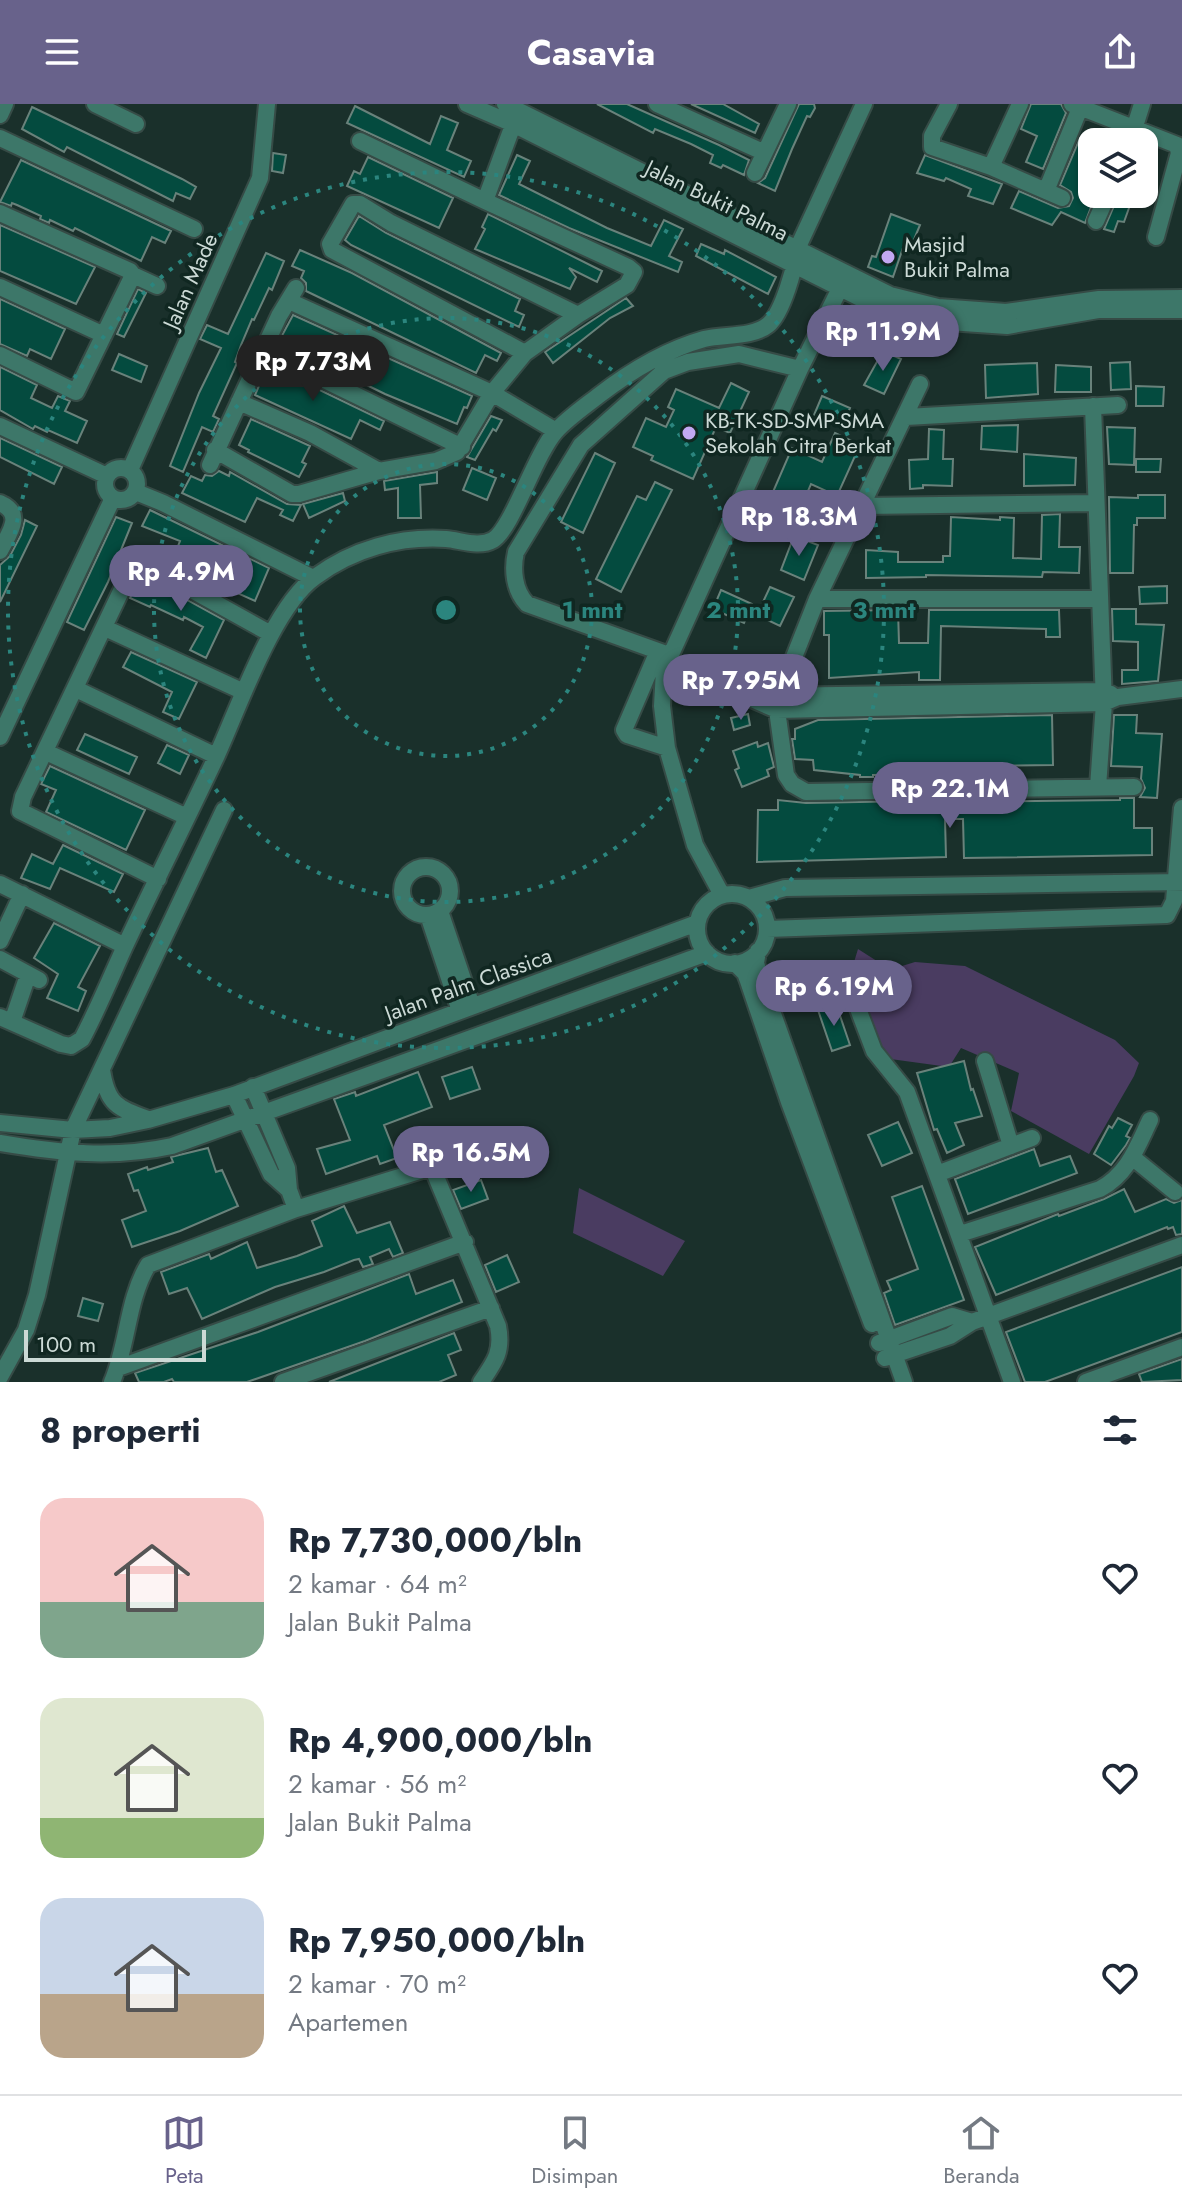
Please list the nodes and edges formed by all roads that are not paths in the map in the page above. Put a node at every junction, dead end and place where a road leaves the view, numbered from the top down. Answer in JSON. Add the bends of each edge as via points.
{"nodes":[{"id":1,"x":5,"y":104,"type":"edge"},
{"id":2,"x":95,"y":104,"type":"edge"},
{"id":3,"x":267,"y":104,"type":"edge"},
{"id":4,"x":467,"y":104,"type":"edge"},
{"id":5,"x":657,"y":104,"type":"edge"},
{"id":6,"x":788,"y":104,"type":"edge"},
{"id":7,"x":864,"y":104,"type":"edge"},
{"id":8,"x":949,"y":104,"type":"edge"},
{"id":9,"x":1020,"y":104,"type":"edge"},
{"id":10,"x":1142,"y":104,"type":"edge"},
{"id":11,"x":1076,"y":106,"type":"edge"},
{"id":12,"x":514,"y":110,"type":"edge"},
{"id":13,"x":0,"y":115,"type":"edge"},
{"id":14,"x":136,"y":124,"type":"dead end"},
{"id":15,"x":1119,"y":128,"type":"edge"},
{"id":16,"x":1135,"y":128,"type":"edge"},
{"id":17,"x":0,"y":138,"type":"edge"},
{"id":18,"x":360,"y":141,"type":"dead end"},
{"id":19,"x":1158,"y":142,"type":"edge"},
{"id":20,"x":763,"y":152,"type":"junction"},
{"id":21,"x":991,"y":167,"type":"junction"},
{"id":22,"x":755,"y":173,"type":"dead end"},
{"id":23,"x":1046,"y":191,"type":"junction"},
{"id":24,"x":1062,"y":198,"type":"dead end"},
{"id":25,"x":485,"y":201,"type":"junction"},
{"id":26,"x":1102,"y":208,"type":"edge"},
{"id":27,"x":0,"y":213,"type":"edge"},
{"id":28,"x":1096,"y":221,"type":"dead end"},
{"id":29,"x":194,"y":229,"type":"dead end"},
{"id":30,"x":1156,"y":237,"type":"dead end"},
{"id":31,"x":803,"y":259,"type":"junction"},
{"id":32,"x":133,"y":275,"type":"junction"},
{"id":33,"x":838,"y":277,"type":"junction"},
{"id":34,"x":157,"y":286,"type":"dead end"},
{"id":35,"x":0,"y":287,"type":"edge"},
{"id":36,"x":1182,"y":298,"type":"edge"},
{"id":37,"x":1182,"y":310,"type":"edge"},
{"id":38,"x":578,"y":315,"type":"junction"},
{"id":39,"x":1006,"y":319,"type":"junction"},
{"id":40,"x":104,"y":335,"type":"junction"},
{"id":41,"x":263,"y":350,"type":"junction"},
{"id":42,"x":525,"y":353,"type":"junction"},
{"id":43,"x":0,"y":355,"type":"edge"},
{"id":44,"x":800,"y":369,"type":"junction"},
{"id":45,"x":920,"y":384,"type":"dead end"},
{"id":46,"x":492,"y":393,"type":"junction"},
{"id":47,"x":239,"y":402,"type":"junction"},
{"id":48,"x":1118,"y":405,"type":"dead end"},
{"id":49,"x":1093,"y":406,"type":"junction"},
{"id":50,"x":906,"y":417,"type":"junction"},
{"id":51,"x":0,"y":426,"type":"edge"},
{"id":52,"x":556,"y":431,"type":"junction"},
{"id":53,"x":462,"y":447,"type":"junction"},
{"id":54,"x":130,"y":470,"type":"junction"},
{"id":55,"x":379,"y":471,"type":"junction"},
{"id":56,"x":107,"y":476,"type":"junction"},
{"id":57,"x":136,"y":492,"type":"junction"},
{"id":58,"x":113,"y":498,"type":"junction"},
{"id":59,"x":1096,"y":503,"type":"junction"},
{"id":60,"x":4,"y":505,"type":"edge"},
{"id":61,"x":863,"y":506,"type":"junction"},
{"id":62,"x":0,"y":551,"type":"edge"},
{"id":63,"x":313,"y":578,"type":"junction"},
{"id":64,"x":817,"y":599,"type":"junction"},
{"id":65,"x":1100,"y":599,"type":"junction"},
{"id":66,"x":105,"y":628,"type":"junction"},
{"id":67,"x":271,"y":634,"type":"junction"},
{"id":68,"x":664,"y":659,"type":"junction"},
{"id":69,"x":76,"y":689,"type":"junction"},
{"id":70,"x":1182,"y":689,"type":"edge"},
{"id":71,"x":244,"y":692,"type":"junction"},
{"id":72,"x":1108,"y":697,"type":"junction"},
{"id":73,"x":778,"y":702,"type":"junction"},
{"id":74,"x":2,"y":725,"type":"edge"},
{"id":75,"x":667,"y":748,"type":"junction"},
{"id":76,"x":46,"y":752,"type":"junction"},
{"id":77,"x":216,"y":756,"type":"junction"},
{"id":78,"x":1098,"y":787,"type":"junction"},
{"id":79,"x":1134,"y":787,"type":"dead end"},
{"id":80,"x":1182,"y":808,"type":"edge"},
{"id":81,"x":224,"y":810,"type":"dead end"},
{"id":82,"x":187,"y":817,"type":"junction"},
{"id":83,"x":158,"y":879,"type":"junction"},
{"id":84,"x":1179,"y":882,"type":"edge"},
{"id":85,"x":0,"y":884,"type":"edge"},
{"id":86,"x":22,"y":894,"type":"junction"},
{"id":87,"x":722,"y":895,"type":"junction"},
{"id":88,"x":749,"y":898,"type":"junction"},
{"id":89,"x":1178,"y":902,"type":"edge"},
{"id":90,"x":434,"y":913,"type":"dead end"},
{"id":91,"x":697,"y":923,"type":"junction"},
{"id":92,"x":767,"y":929,"type":"junction"},
{"id":93,"x":0,"y":941,"type":"edge"},
{"id":94,"x":125,"y":946,"type":"junction"},
{"id":95,"x":758,"y":951,"type":"junction"},
{"id":96,"x":707,"y":953,"type":"junction"},
{"id":97,"x":0,"y":959,"type":"edge"},
{"id":98,"x":735,"y":963,"type":"junction"},
{"id":99,"x":846,"y":977,"type":"dead end"},
{"id":100,"x":466,"y":1008,"type":"junction"},
{"id":101,"x":6,"y":1020,"type":"edge"},
{"id":102,"x":985,"y":1061,"type":"dead end"},
{"id":103,"x":102,"y":1070,"type":"junction"},
{"id":104,"x":253,"y":1087,"type":"junction"},
{"id":105,"x":234,"y":1095,"type":"junction"},
{"id":106,"x":263,"y":1113,"type":"junction"},
{"id":107,"x":148,"y":1120,"type":"junction"},
{"id":108,"x":1150,"y":1120,"type":"dead end"},
{"id":109,"x":245,"y":1121,"type":"junction"},
{"id":110,"x":0,"y":1123,"type":"edge"},
{"id":111,"x":73,"y":1130,"type":"junction"},
{"id":112,"x":1032,"y":1138,"type":"dead end"},
{"id":113,"x":0,"y":1143,"type":"edge"},
{"id":114,"x":1011,"y":1146,"type":"junction"},
{"id":115,"x":67,"y":1154,"type":"junction"},
{"id":116,"x":460,"y":1156,"type":"dead end"},
{"id":117,"x":1132,"y":1157,"type":"junction"},
{"id":118,"x":432,"y":1167,"type":"junction"},
{"id":119,"x":937,"y":1174,"type":"junction"},
{"id":120,"x":289,"y":1190,"type":"junction"},
{"id":121,"x":1175,"y":1192,"type":"dead end"},
{"id":122,"x":296,"y":1209,"type":"junction"},
{"id":123,"x":960,"y":1234,"type":"junction"},
{"id":124,"x":465,"y":1242,"type":"junction"},
{"id":125,"x":1182,"y":1245,"type":"edge"},
{"id":126,"x":491,"y":1308,"type":"junction"},
{"id":127,"x":989,"y":1316,"type":"junction"},
{"id":128,"x":1182,"y":1347,"type":"edge"},
{"id":129,"x":886,"y":1349,"type":"junction"},
{"id":130,"x":115,"y":1375,"type":"edge"},
{"id":131,"x":0,"y":1377,"type":"edge"},
{"id":132,"x":1091,"y":1381,"type":"edge"},
{"id":133,"x":283,"y":1382,"type":"edge"},
{"id":134,"x":481,"y":1382,"type":"edge"},
{"id":135,"x":893,"y":1382,"type":"edge"},
{"id":136,"x":904,"y":1382,"type":"edge"},
{"id":137,"x":1012,"y":1382,"type":"edge"}],
"edges":[{"from":1,"to":13,"type":"street"},
{"from":2,"to":14,"type":"street"},
{"from":3,"to":54,"type":"street","name":"Jalan Made","via":[[260,178]]},
{"from":4,"to":12,"type":"street","name":"Jalan Bukit Palma"},
{"from":5,"to":20,"type":"street"},
{"from":6,"to":20,"type":"street"},
{"from":7,"to":31,"type":"street"},
{"from":8,"to":21,"type":"street","via":[[932,136],[932,147]]},
{"from":9,"to":21,"type":"street"},
{"from":10,"to":16,"type":"street"},
{"from":11,"to":15,"type":"street"},
{"from":11,"to":23,"type":"street"},
{"from":12,"to":25,"type":"street"},
{"from":12,"to":31,"type":"street","name":"Jalan Bukit Palma"},
{"from":17,"to":29,"type":"street"},
{"from":18,"to":25,"type":"street"},
{"from":19,"to":30,"type":"street","via":[[1178,148]]},
{"from":20,"to":22,"type":"street"},
{"from":21,"to":23,"type":"street"},
{"from":23,"to":24,"type":"street"},
{"from":25,"to":38,"type":"street","via":[[634,272],[627,285]]},
{"from":26,"to":28,"type":"street"},
{"from":27,"to":32,"type":"street"},
{"from":31,"to":33,"type":"street"},
{"from":31,"to":52,"type":"street","name":"Jalan Bukit Palma","via":[[768,326],[675,349],[633,370]]},
{"from":32,"to":34,"type":"street"},
{"from":32,"to":40,"type":"street"},
{"from":33,"to":39,"type":"street","via":[[880,308],[934,321]]},
{"from":33,"to":44,"type":"street"},
{"from":35,"to":40,"type":"street"},
{"from":36,"to":39,"type":"street","via":[[1099,299]]},
{"from":37,"to":39,"type":"street","via":[[1098,310]]},
{"from":38,"to":42,"type":"street"},
{"from":38,"to":42,"type":"street","via":[[353,204],[330,244],[332,250]]},
{"from":40,"to":43,"type":"street","via":[[76,392]]},
{"from":41,"to":46,"type":"street","via":[[292,294]]},
{"from":41,"to":47,"type":"street"},
{"from":41,"to":53,"type":"street"},
{"from":42,"to":46,"type":"street"},
{"from":44,"to":68,"type":"street"},
{"from":44,"to":68,"type":"street","via":[[739,354],[664,371],[581,445],[516,552],[515,576],[520,598],[527,604]]},
{"from":45,"to":50,"type":"street"},
{"from":46,"to":52,"type":"street"},
{"from":46,"to":53,"type":"street"},
{"from":47,"to":55,"type":"street"},
{"from":47,"to":55,"type":"street","via":[[212,458],[292,494]]},
{"from":48,"to":49,"type":"street"},
{"from":49,"to":50,"type":"street"},
{"from":49,"to":59,"type":"street"},
{"from":50,"to":61,"type":"street"},
{"from":51,"to":56,"type":"street"},
{"from":52,"to":63,"type":"street","name":"Jalan Bukit Palma","via":[[505,528],[491,541],[393,542],[348,557]]},
{"from":53,"to":55,"type":"street","via":[[436,461]]},
{"from":54,"to":56,"type":"street","via":[[117,468]]},
{"from":54,"to":57,"type":"street","via":[[137,479]]},
{"from":56,"to":58,"type":"street","via":[[106,488]]},
{"from":57,"to":58,"type":"street","via":[[126,499]]},
{"from":57,"to":63,"type":"street"},
{"from":58,"to":74,"type":"street"},
{"from":59,"to":61,"type":"street"},
{"from":59,"to":65,"type":"street"},
{"from":60,"to":62,"type":"street","via":[[14,523]]},
{"from":61,"to":64,"type":"street"},
{"from":63,"to":67,"type":"street","name":"Jalan Bukit Palma"},
{"from":64,"to":65,"type":"street"},
{"from":64,"to":73,"type":"street"},
{"from":65,"to":72,"type":"street"},
{"from":66,"to":67,"type":"street","via":[[137,564]]},
{"from":66,"to":69,"type":"street"},
{"from":66,"to":71,"type":"street"},
{"from":67,"to":71,"type":"street","name":"Jalan Bukit Palma"},
{"from":68,"to":73,"type":"street","via":[[754,700]]},
{"from":68,"to":75,"type":"street"},
{"from":68,"to":75,"type":"street","via":[[624,730]]},
{"from":69,"to":76,"type":"street"},
{"from":69,"to":77,"type":"street"},
{"from":70,"to":72,"type":"street"},
{"from":71,"to":77,"type":"street","name":"Jalan Bukit Palma"},
{"from":72,"to":73,"type":"street"},
{"from":72,"to":78,"type":"street"},
{"from":73,"to":78,"type":"street","via":[[786,775],[806,792]]},
{"from":75,"to":87,"type":"street","via":[[695,845]]},
{"from":76,"to":82,"type":"street"},
{"from":76,"to":83,"type":"street","via":[[20,811]]},
{"from":77,"to":82,"type":"street","name":"Jalan Bukit Palma"},
{"from":78,"to":79,"type":"street"},
{"from":80,"to":84,"type":"street"},
{"from":81,"to":103,"type":"street"},
{"from":82,"to":83,"type":"street","name":"Jalan Bukit Palma"},
{"from":83,"to":94,"type":"street","name":"Jalan Bukit Palma"},
{"from":84,"to":88,"type":"street","via":[[785,888]]},
{"from":84,"to":89,"type":"street"},
{"from":85,"to":86,"type":"street"},
{"from":86,"to":93,"type":"street"},
{"from":86,"to":94,"type":"street"},
{"from":87,"to":88,"type":"street"},
{"from":87,"to":91,"type":"street","via":[[701,911]]},
{"from":88,"to":92,"type":"street","via":[[762,911]]},
{"from":89,"to":92,"type":"street","via":[[1167,915]]},
{"from":90,"to":100,"type":"street"},
{"from":91,"to":96,"type":"street"},
{"from":91,"to":100,"type":"street","name":"Jalan Palm Classica"},
{"from":92,"to":95,"type":"street"},
{"from":94,"to":101,"type":"street","name":"Jalan Bukit Palma","via":[[79,1043],[61,1044]]},
{"from":95,"to":98,"type":"street"},
{"from":95,"to":129,"type":"street","via":[[761,980]]},
{"from":96,"to":98,"type":"street"},
{"from":96,"to":106,"type":"street"},
{"from":97,"to":101,"type":"street","name":"Jalan Bukit Palma","via":[[34,978]]},
{"from":98,"to":129,"type":"street","via":[[745,973]]},
{"from":99,"to":119,"type":"street","via":[[874,1051],[907,1092]]},
{"from":100,"to":104,"type":"street","name":"Jalan Palm Classica"},
{"from":102,"to":114,"type":"street"},
{"from":103,"to":107,"type":"street","via":[[111,1101]]},
{"from":103,"to":111,"type":"street"},
{"from":104,"to":105,"type":"street","name":"Jalan Palm Classica"},
{"from":104,"to":106,"type":"street"},
{"from":105,"to":107,"type":"street","name":"Jalan Palm Classica"},
{"from":105,"to":109,"type":"street"},
{"from":106,"to":109,"type":"street"},
{"from":106,"to":120,"type":"street","via":[[287,1168]]},
{"from":107,"to":111,"type":"street","name":"Jalan Palm Classica"},
{"from":108,"to":117,"type":"street"},
{"from":109,"to":115,"type":"street","via":[[148,1152]]},
{"from":109,"to":120,"type":"street","via":[[271,1174]]},
{"from":110,"to":111,"type":"street","name":"Jalan Palm Classica"},
{"from":111,"to":115,"type":"street"},
{"from":112,"to":114,"type":"street"},
{"from":113,"to":115,"type":"street"},
{"from":114,"to":119,"type":"street"},
{"from":115,"to":131,"type":"street","via":[[37,1295],[26,1330]]},
{"from":116,"to":118,"type":"street"},
{"from":117,"to":121,"type":"street"},
{"from":117,"to":123,"type":"street","via":[[1114,1181],[1100,1189]]},
{"from":118,"to":122,"type":"street"},
{"from":118,"to":124,"type":"street"},
{"from":119,"to":123,"type":"street"},
{"from":120,"to":122,"type":"street"},
{"from":122,"to":130,"type":"street","via":[[148,1265]]},
{"from":123,"to":127,"type":"street"},
{"from":124,"to":126,"type":"street"},
{"from":124,"to":130,"type":"street"},
{"from":125,"to":127,"type":"street"},
{"from":126,"to":133,"type":"street"},
{"from":126,"to":134,"type":"street","via":[[501,1343],[498,1358]]},
{"from":127,"to":129,"type":"street","via":[[950,1336]]},
{"from":127,"to":137,"type":"street"},
{"from":128,"to":132,"type":"street"},
{"from":129,"to":135,"type":"street"},
{"from":129,"to":136,"type":"street"}]}
